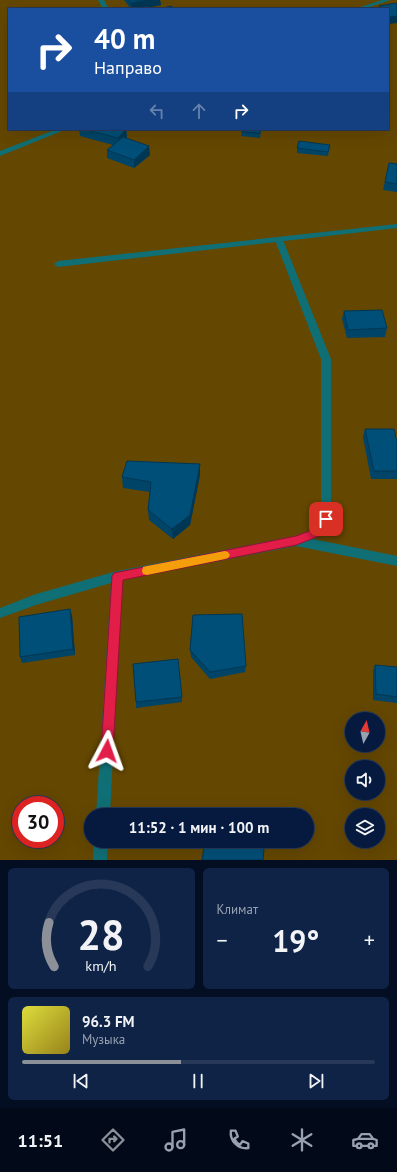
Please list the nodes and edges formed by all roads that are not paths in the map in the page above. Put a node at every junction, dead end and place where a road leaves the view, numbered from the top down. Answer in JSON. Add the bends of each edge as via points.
{"nodes":[{"id":1,"x":388,"y":0,"type":"edge"},
{"id":2,"x":360,"y":8,"type":"edge"},
{"id":3,"x":60,"y":130,"type":"edge"},
{"id":4,"x":0,"y":154,"type":"edge"},
{"id":5,"x":397,"y":226,"type":"edge"},
{"id":6,"x":279,"y":240,"type":"junction"},
{"id":7,"x":58,"y":264,"type":"dead end"},
{"id":8,"x":296,"y":541,"type":"junction"},
{"id":9,"x":397,"y":561,"type":"edge"},
{"id":10,"x":118,"y":576,"type":"junction"},
{"id":11,"x":0,"y":613,"type":"edge"},
{"id":12,"x":103,"y":808,"type":"edge"},
{"id":13,"x":101,"y":848,"type":"edge"},
{"id":14,"x":100,"y":860,"type":"edge"}],
"edges":[{"from":1,"to":2,"type":"street"},
{"from":3,"to":4,"type":"street"},
{"from":5,"to":6,"type":"street"},
{"from":6,"to":7,"type":"street"},
{"from":6,"to":8,"type":"street","via":[[326,359],[326,519],[319,532]]},
{"from":8,"to":9,"type":"street"},
{"from":8,"to":10,"type":"street"},
{"from":10,"to":11,"type":"street","via":[[22,604]]},
{"from":10,"to":12,"type":"street"},
{"from":13,"to":14,"type":"street"}]}
